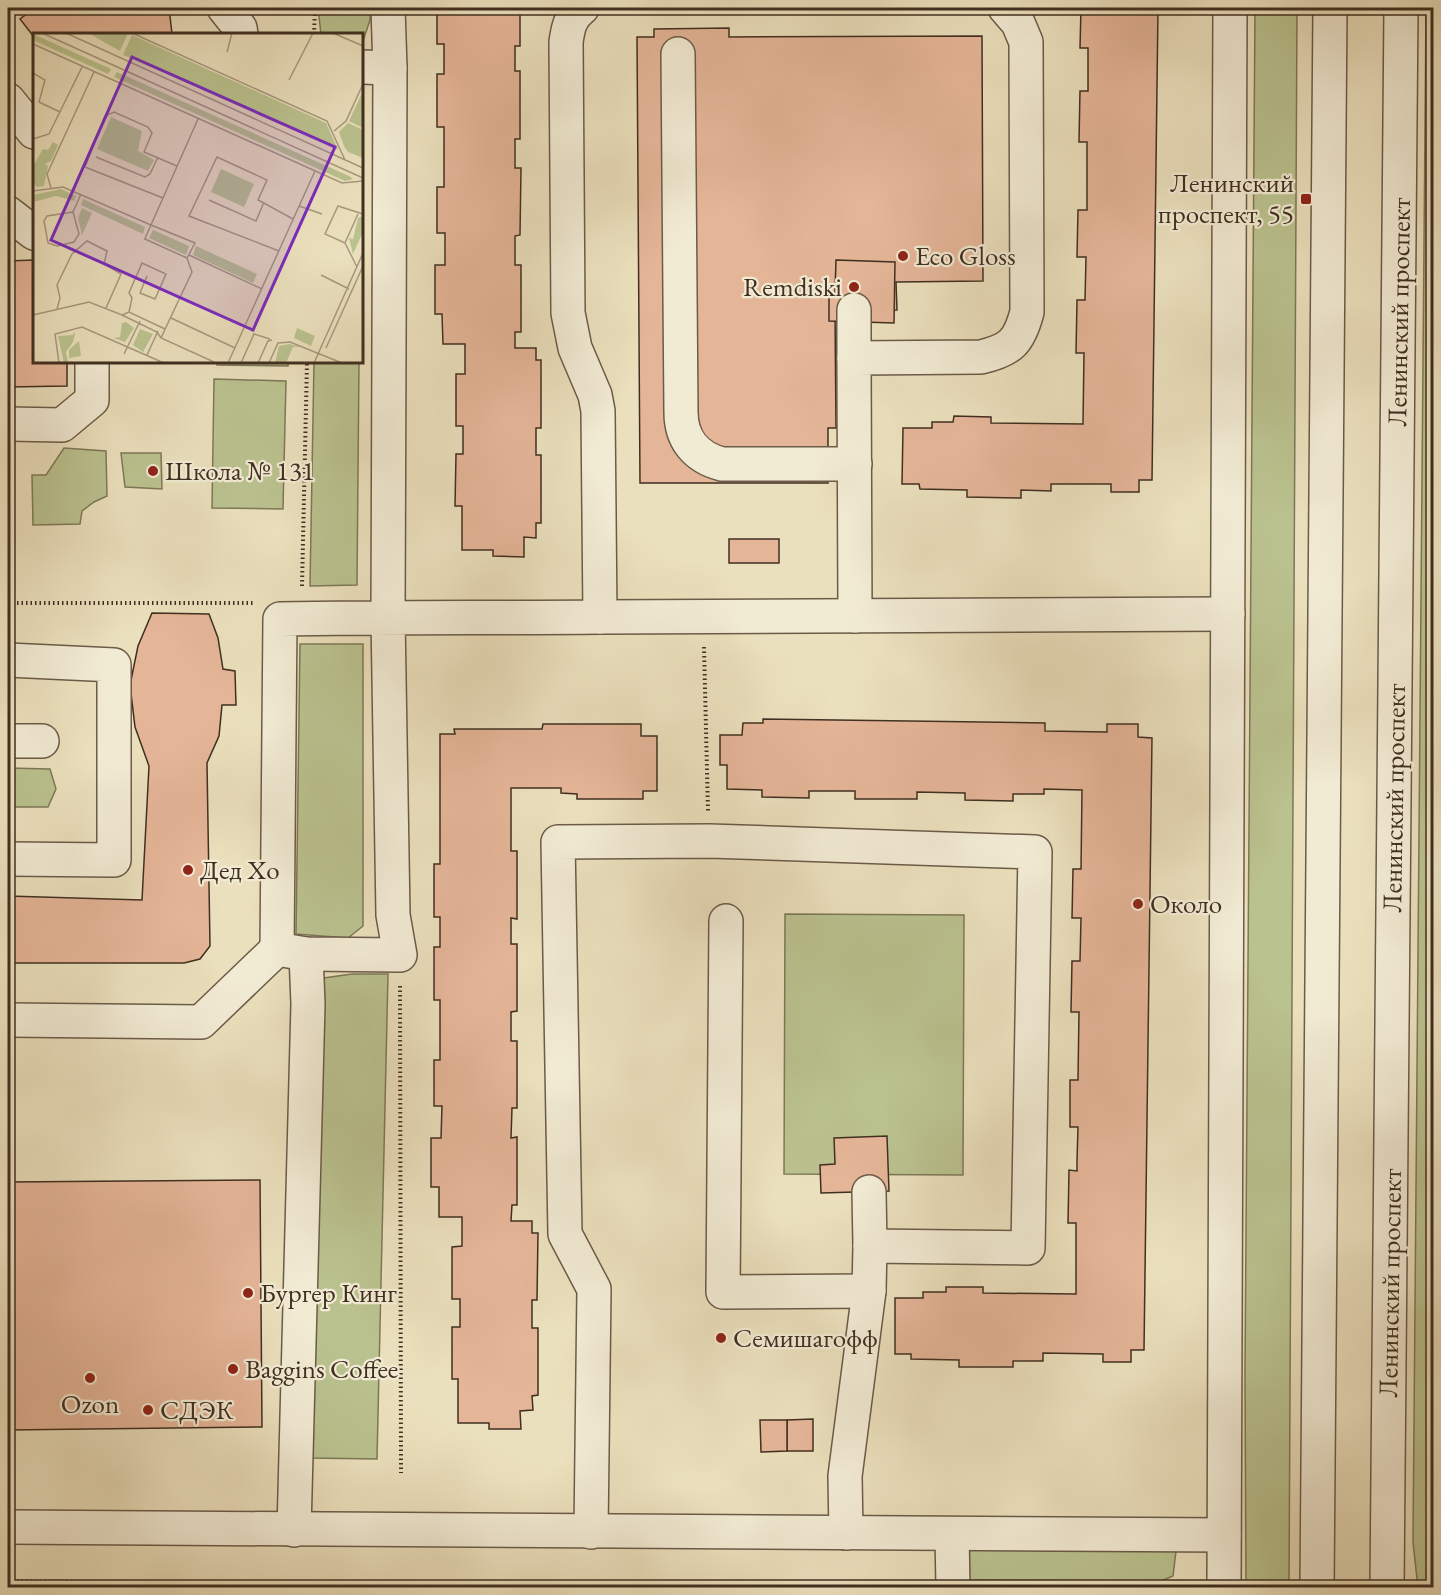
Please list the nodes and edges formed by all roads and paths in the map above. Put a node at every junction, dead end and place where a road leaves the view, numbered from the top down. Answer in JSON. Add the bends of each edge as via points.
{"nodes":[{"id":1,"x":224,"y":8,"type":"edge"},
{"id":2,"x":315,"y":8,"type":"edge"},
{"id":3,"x":388,"y":8,"type":"edge"},
{"id":4,"x":582,"y":8,"type":"edge"},
{"id":5,"x":1005,"y":8,"type":"edge"},
{"id":6,"x":1230,"y":8,"type":"edge"},
{"id":7,"x":1330,"y":8,"type":"edge"},
{"id":8,"x":1401,"y":8,"type":"edge"},
{"id":9,"x":241,"y":33,"type":"edge"},
{"id":10,"x":314,"y":33,"type":"edge"},
{"id":11,"x":678,"y":54,"type":"dead end"},
{"id":12,"x":376,"y":68,"type":"edge"},
{"id":13,"x":8,"y":100,"type":"edge"},
{"id":14,"x":33,"y":131,"type":"edge"},
{"id":15,"x":8,"y":213,"type":"edge"},
{"id":16,"x":33,"y":232,"type":"edge"},
{"id":17,"x":854,"y":310,"type":"dead end"},
{"id":18,"x":854,"y":358,"type":"junction"},
{"id":19,"x":92,"y":363,"type":"edge"},
{"id":20,"x":307,"y":363,"type":"edge"},
{"id":21,"x":8,"y":424,"type":"edge"},
{"id":22,"x":855,"y":464,"type":"junction"},
{"id":23,"x":8,"y":603,"type":"edge"},
{"id":24,"x":255,"y":603,"type":"dead end"},
{"id":25,"x":1228,"y":614,"type":"junction"},
{"id":26,"x":703,"y":616,"type":"junction"},
{"id":27,"x":855,"y":616,"type":"junction"},
{"id":28,"x":600,"y":617,"type":"junction"},
{"id":29,"x":302,"y":618,"type":"junction"},
{"id":30,"x":388,"y":618,"type":"junction"},
{"id":31,"x":8,"y":660,"type":"edge"},
{"id":32,"x":8,"y":741,"type":"edge"},
{"id":33,"x":42,"y":741,"type":"dead end"},
{"id":34,"x":708,"y":841,"type":"junction"},
{"id":35,"x":8,"y":859,"type":"edge"},
{"id":36,"x":726,"y":921,"type":"dead end"},
{"id":37,"x":292,"y":952,"type":"junction"},
{"id":38,"x":400,"y":955,"type":"junction"},
{"id":39,"x":8,"y":1020,"type":"edge"},
{"id":40,"x":869,"y":1191,"type":"dead end"},
{"id":41,"x":870,"y":1246,"type":"junction"},
{"id":42,"x":869,"y":1291,"type":"junction"},
{"id":43,"x":401,"y":1473,"type":"dead end"},
{"id":44,"x":8,"y":1527,"type":"edge"},
{"id":45,"x":294,"y":1530,"type":"junction"},
{"id":46,"x":591,"y":1532,"type":"junction"},
{"id":47,"x":846,"y":1533,"type":"junction"},
{"id":48,"x":952,"y":1534,"type":"junction"},
{"id":49,"x":1224,"y":1535,"type":"junction"},
{"id":50,"x":8,"y":1581,"type":"edge"},
{"id":51,"x":953,"y":1587,"type":"edge"},
{"id":52,"x":1122,"y":1587,"type":"edge"},
{"id":53,"x":1224,"y":1587,"type":"edge"},
{"id":54,"x":1317,"y":1587,"type":"edge"},
{"id":55,"x":1387,"y":1587,"type":"edge"}],
"edges":[{"from":1,"to":9,"type":"street"},
{"from":2,"to":10,"type":"path"},
{"from":3,"to":12,"type":"street"},
{"from":4,"to":28,"type":"street","via":[[568,25],[566,42],[568,313],[575,348],[598,411]]},
{"from":5,"to":18,"type":"street","via":[[1018,22],[1026,42],[1027,312],[1023,329],[1000,352],[981,357]]},
{"from":6,"to":25,"type":"street"},
{"from":7,"to":54,"type":"street"},
{"from":8,"to":55,"type":"street","name":"Ленинский проспект"},
{"from":11,"to":22,"type":"street","via":[[684,435],[696,452],[722,464]]},
{"from":12,"to":30,"type":"street"},
{"from":13,"to":14,"type":"street"},
{"from":15,"to":16,"type":"street"},
{"from":17,"to":18,"type":"street"},
{"from":18,"to":22,"type":"street"},
{"from":19,"to":21,"type":"street","via":[[92,400],[63,425]]},
{"from":20,"to":29,"type":"path"},
{"from":22,"to":27,"type":"street"},
{"from":23,"to":24,"type":"path"},
{"from":25,"to":27,"type":"street"},
{"from":25,"to":49,"type":"street"},
{"from":26,"to":27,"type":"street"},
{"from":26,"to":28,"type":"street"},
{"from":26,"to":34,"type":"path"},
{"from":28,"to":30,"type":"street"},
{"from":29,"to":30,"type":"street"},
{"from":29,"to":37,"type":"street","via":[[280,619]]},
{"from":30,"to":38,"type":"street","via":[[393,915]]},
{"from":31,"to":35,"type":"street","via":[[114,665],[114,860]]},
{"from":32,"to":33,"type":"street"},
{"from":34,"to":41,"type":"street","via":[[1035,852],[1028,1248]]},
{"from":34,"to":46,"type":"street","via":[[558,842],[565,1234],[594,1289]]},
{"from":36,"to":42,"type":"street","via":[[723,1293]]},
{"from":37,"to":38,"type":"street"},
{"from":37,"to":39,"type":"street","via":[[201,1022]]},
{"from":37,"to":45,"type":"street","via":[[308,1004]]},
{"from":38,"to":43,"type":"path"},
{"from":40,"to":41,"type":"street"},
{"from":41,"to":42,"type":"street"},
{"from":42,"to":47,"type":"street","via":[[845,1476]]},
{"from":44,"to":45,"type":"street"},
{"from":45,"to":46,"type":"street"},
{"from":46,"to":47,"type":"street"},
{"from":47,"to":48,"type":"street"},
{"from":48,"to":49,"type":"street"},
{"from":48,"to":51,"type":"street"},
{"from":49,"to":53,"type":"street"},
{"from":50,"to":51,"type":"path"},
{"from":51,"to":52,"type":"path"}]}
